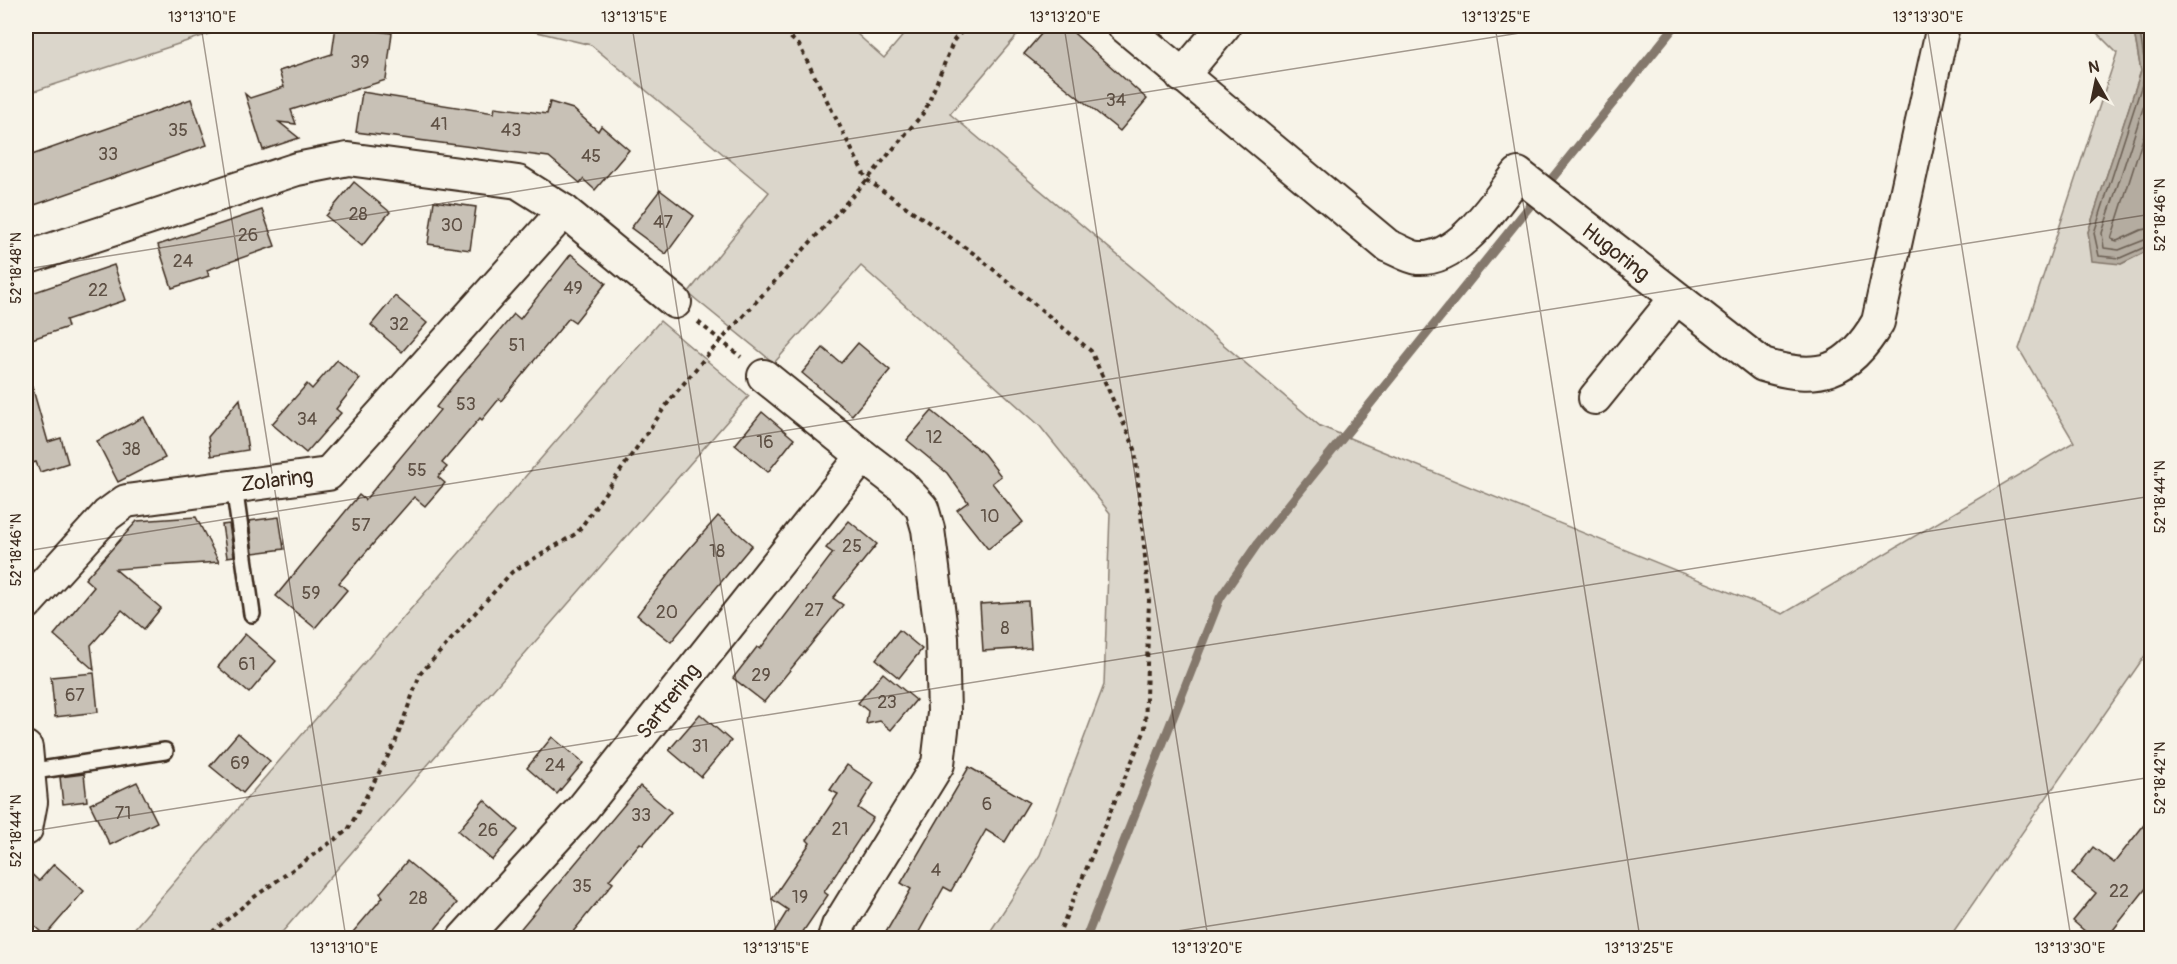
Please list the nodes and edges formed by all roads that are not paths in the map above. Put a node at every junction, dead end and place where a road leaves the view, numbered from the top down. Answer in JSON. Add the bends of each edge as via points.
{"nodes":[{"id":1,"x":1124,"y":26,"type":"edge"},
{"id":2,"x":1224,"y":26,"type":"edge"},
{"id":3,"x":1943,"y":26,"type":"edge"},
{"id":4,"x":1182,"y":76,"type":"junction"},
{"id":5,"x":564,"y":211,"type":"junction"},
{"id":6,"x":26,"y":258,"type":"edge"},
{"id":7,"x":1676,"y":298,"type":"junction"},
{"id":8,"x":675,"y":302,"type":"road end"},
{"id":9,"x":764,"y":376,"type":"road end"},
{"id":10,"x":1595,"y":398,"type":"dead end"},
{"id":11,"x":863,"y":456,"type":"junction"},
{"id":12,"x":234,"y":486,"type":"junction"},
{"id":13,"x":26,"y":604,"type":"edge"},
{"id":14,"x":252,"y":614,"type":"dead end"},
{"id":15,"x":165,"y":751,"type":"dead end"},
{"id":16,"x":27,"y":760,"type":"edge"},
{"id":17,"x":26,"y":829,"type":"edge"},
{"id":18,"x":465,"y":939,"type":"edge"},
{"id":19,"x":834,"y":939,"type":"edge"}],
"edges":[{"from":1,"to":4,"type":"street"},
{"from":2,"to":4,"type":"street"},
{"from":3,"to":7,"type":"street","name":"Hugoring","via":[[1878,322],[1863,346],[1843,363],[1821,373],[1791,373],[1763,365]]},
{"from":4,"to":7,"type":"street","name":"Hugoring","via":[[1388,246],[1417,258],[1440,256],[1466,238],[1518,174]]},
{"from":5,"to":6,"type":"street","via":[[518,182],[348,159],[297,169]]},
{"from":5,"to":8,"type":"street"},
{"from":5,"to":12,"type":"street","name":"Zolaring","via":[[328,474]]},
{"from":7,"to":10,"type":"street"},
{"from":9,"to":11,"type":"street"},
{"from":11,"to":18,"type":"street","name":"Sartrering","via":[[583,808]]},
{"from":11,"to":19,"type":"street","via":[[902,486],[922,508],[942,638],[944,713],[938,764],[838,926]]},
{"from":12,"to":13,"type":"street","name":"Zolaring","via":[[126,501],[107,515]]},
{"from":12,"to":14,"type":"lane"},
{"from":15,"to":16,"type":"lane"},
{"from":16,"to":17,"type":"street","via":[[31,802]]}]}
